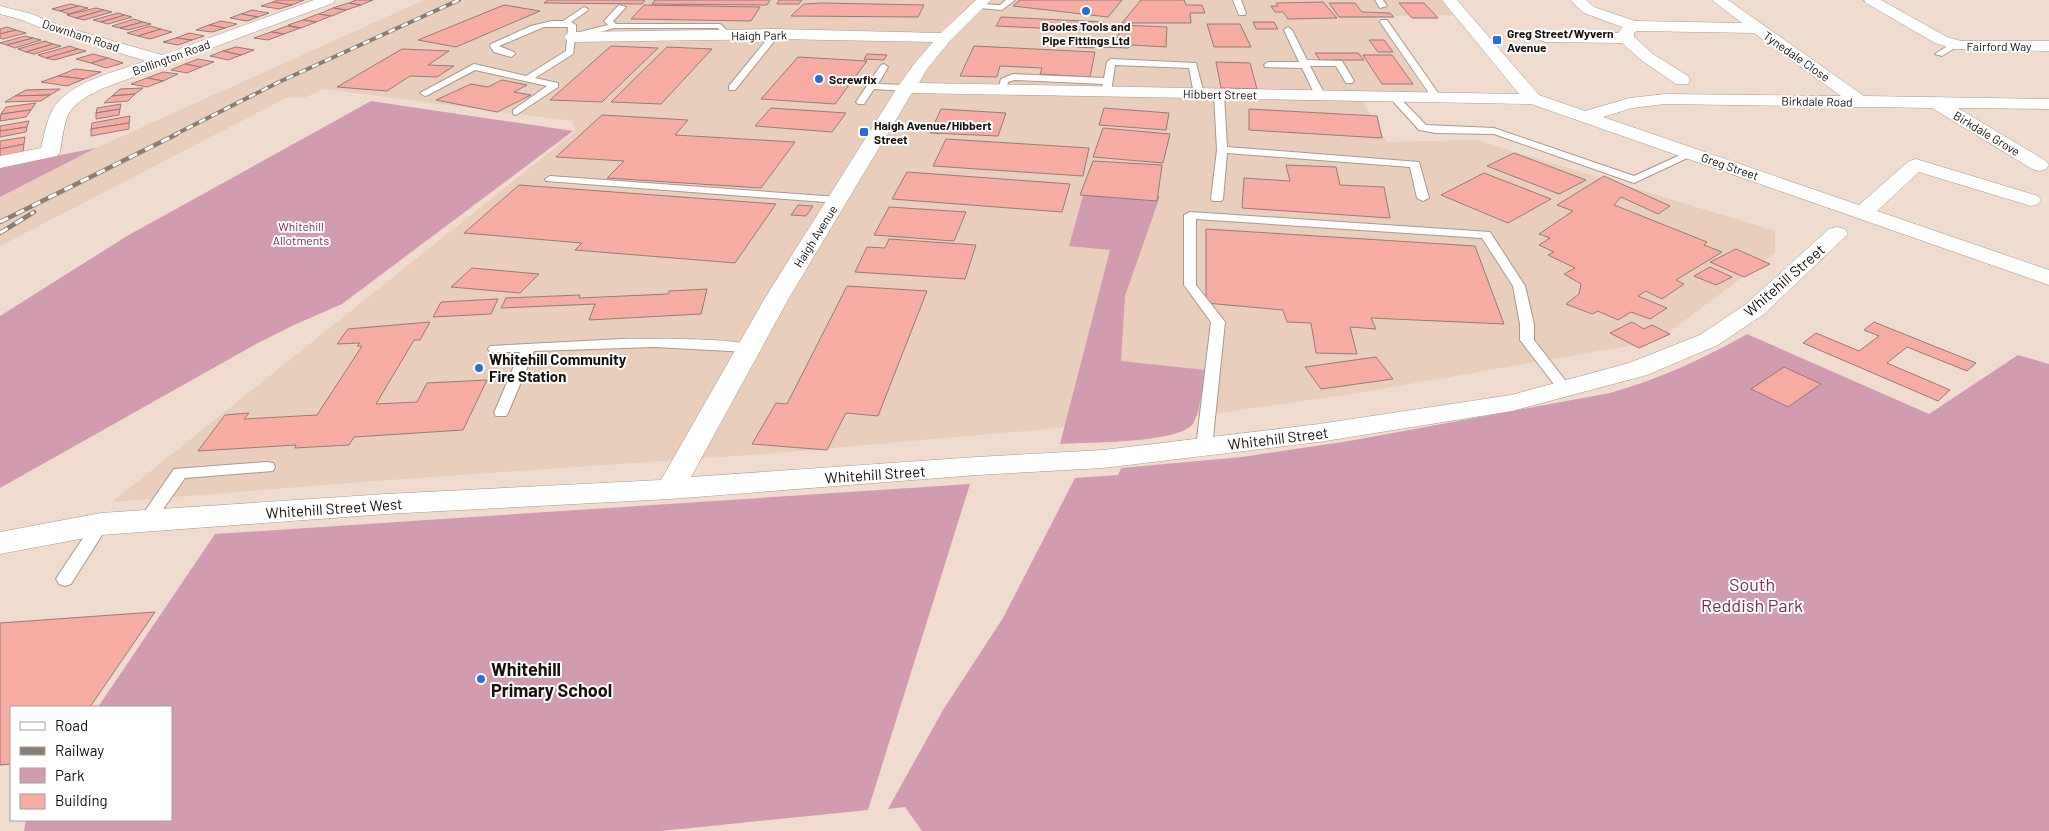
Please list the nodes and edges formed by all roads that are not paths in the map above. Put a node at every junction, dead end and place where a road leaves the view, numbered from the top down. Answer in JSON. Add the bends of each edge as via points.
{"nodes":[{"id":1,"x":328,"y":0,"type":"edge"},
{"id":2,"x":1011,"y":0,"type":"edge"},
{"id":3,"x":1237,"y":0,"type":"edge"},
{"id":4,"x":1449,"y":0,"type":"edge"},
{"id":5,"x":1577,"y":0,"type":"edge"},
{"id":6,"x":1719,"y":0,"type":"edge"},
{"id":7,"x":1871,"y":0,"type":"edge"},
{"id":8,"x":25,"y":2,"type":"dead end"},
{"id":9,"x":981,"y":3,"type":"edge"},
{"id":10,"x":622,"y":7,"type":"dead end"},
{"id":11,"x":584,"y":9,"type":"dead end"},
{"id":12,"x":0,"y":10,"type":"edge"},
{"id":13,"x":1242,"y":13,"type":"dead end"},
{"id":14,"x":1384,"y":22,"type":"dead end"},
{"id":15,"x":614,"y":26,"type":"junction"},
{"id":16,"x":1756,"y":28,"type":"junction"},
{"id":17,"x":569,"y":30,"type":"junction"},
{"id":18,"x":1288,"y":30,"type":"dead end"},
{"id":19,"x":1629,"y":32,"type":"junction"},
{"id":20,"x":776,"y":34,"type":"junction"},
{"id":21,"x":730,"y":36,"type":"junction"},
{"id":22,"x":1545,"y":37,"type":"dead end"},
{"id":23,"x":945,"y":38,"type":"junction"},
{"id":24,"x":1955,"y":44,"type":"junction"},
{"id":25,"x":2049,"y":46,"type":"edge"},
{"id":26,"x":511,"y":54,"type":"dead end"},
{"id":27,"x":1939,"y":54,"type":"dead end"},
{"id":28,"x":161,"y":60,"type":"junction"},
{"id":29,"x":1305,"y":64,"type":"junction"},
{"id":30,"x":1268,"y":65,"type":"dead end"},
{"id":31,"x":884,"y":67,"type":"dead end"},
{"id":32,"x":527,"y":79,"type":"junction"},
{"id":33,"x":1682,"y":80,"type":"dead end"},
{"id":34,"x":1349,"y":81,"type":"dead end"},
{"id":35,"x":872,"y":86,"type":"junction"},
{"id":36,"x":1107,"y":86,"type":"junction"},
{"id":37,"x":732,"y":88,"type":"dead end"},
{"id":38,"x":906,"y":88,"type":"junction"},
{"id":39,"x":425,"y":93,"type":"dead end"},
{"id":40,"x":1199,"y":94,"type":"junction"},
{"id":41,"x":1219,"y":94,"type":"junction"},
{"id":42,"x":1320,"y":95,"type":"junction"},
{"id":43,"x":1393,"y":96,"type":"junction"},
{"id":44,"x":1436,"y":97,"type":"junction"},
{"id":45,"x":1533,"y":99,"type":"junction"},
{"id":46,"x":861,"y":102,"type":"dead end"},
{"id":47,"x":1862,"y":102,"type":"junction"},
{"id":48,"x":1935,"y":102,"type":"junction"},
{"id":49,"x":2049,"y":104,"type":"edge"},
{"id":50,"x":516,"y":112,"type":"dead end"},
{"id":51,"x":1588,"y":116,"type":"junction"},
{"id":52,"x":1222,"y":150,"type":"junction"},
{"id":53,"x":1693,"y":153,"type":"junction"},
{"id":54,"x":0,"y":162,"type":"edge"},
{"id":55,"x":2038,"y":165,"type":"dead end"},
{"id":56,"x":550,"y":179,"type":"dead end"},
{"id":57,"x":1423,"y":198,"type":"dead end"},
{"id":58,"x":1217,"y":199,"type":"dead end"},
{"id":59,"x":838,"y":200,"type":"junction"},
{"id":60,"x":2031,"y":200,"type":"dead end"},
{"id":61,"x":1863,"y":213,"type":"junction"},
{"id":62,"x":1837,"y":234,"type":"dead end"},
{"id":63,"x":2049,"y":278,"type":"edge"},
{"id":64,"x":529,"y":347,"type":"junction"},
{"id":65,"x":749,"y":348,"type":"junction"},
{"id":66,"x":495,"y":349,"type":"dead end"},
{"id":67,"x":1565,"y":389,"type":"junction"},
{"id":68,"x":500,"y":412,"type":"dead end"},
{"id":69,"x":1204,"y":447,"type":"junction"},
{"id":70,"x":267,"y":467,"type":"dead end"},
{"id":71,"x":670,"y":489,"type":"junction"},
{"id":72,"x":146,"y":521,"type":"junction"},
{"id":73,"x":101,"y":524,"type":"junction"},
{"id":74,"x":0,"y":543,"type":"edge"},
{"id":75,"x":65,"y":579,"type":"dead end"}],
"edges":[{"from":1,"to":28,"type":"street","name":"Bollington Road"},
{"from":2,"to":9,"type":"lane","via":[[1002,8]]},
{"from":3,"to":13,"type":"lane"},
{"from":4,"to":45,"type":"street"},
{"from":5,"to":19,"type":"street","name":"Tynedale Close"},
{"from":6,"to":16,"type":"street","name":"Tynedale Close"},
{"from":7,"to":24,"type":"street","name":"Fairford Way","via":[[1941,40]]},
{"from":8,"to":12,"type":"street"},
{"from":9,"to":23,"type":"street","name":"Haigh Avenue"},
{"from":10,"to":15,"type":"lane","via":[[608,21]]},
{"from":11,"to":17,"type":"lane"},
{"from":12,"to":28,"type":"street","name":"Downham Road"},
{"from":14,"to":44,"type":"lane"},
{"from":15,"to":17,"type":"lane"},
{"from":15,"to":21,"type":"lane","via":[[720,26]]},
{"from":16,"to":19,"type":"street","name":"Tynedale Close"},
{"from":16,"to":47,"type":"street","name":"Tynedale Close"},
{"from":17,"to":21,"type":"street","name":"Haigh Park"},
{"from":17,"to":26,"type":"lane","via":[[553,23],[494,46]]},
{"from":17,"to":32,"type":"lane","via":[[570,52]]},
{"from":18,"to":29,"type":"lane"},
{"from":19,"to":22,"type":"street","name":"Tynedale Close"},
{"from":19,"to":33,"type":"street","name":"Tynedale Close","via":[[1647,56]]},
{"from":20,"to":21,"type":"street","name":"Haigh Park"},
{"from":20,"to":23,"type":"street","name":"Haigh Park"},
{"from":20,"to":37,"type":"lane"},
{"from":23,"to":38,"type":"street","name":"Haigh Avenue"},
{"from":24,"to":25,"type":"street","name":"Fairford Way"},
{"from":24,"to":27,"type":"lane"},
{"from":28,"to":54,"type":"street","name":"Bollington Road","via":[[95,85],[65,102],[50,152]]},
{"from":29,"to":30,"type":"lane"},
{"from":29,"to":34,"type":"lane","via":[[1339,63]]},
{"from":29,"to":42,"type":"lane"},
{"from":31,"to":35,"type":"lane"},
{"from":32,"to":39,"type":"lane","via":[[474,67]]},
{"from":32,"to":50,"type":"lane","via":[[555,85]]},
{"from":35,"to":38,"type":"lane"},
{"from":35,"to":46,"type":"lane"},
{"from":36,"to":38,"type":"street","name":"Hibbert Street","via":[[1003,90]]},
{"from":36,"to":40,"type":"street","name":"Hibbert Street"},
{"from":36,"to":40,"type":"lane","via":[[1111,62],[1193,65]]},
{"from":38,"to":59,"type":"street","name":"Haigh Avenue"},
{"from":40,"to":41,"type":"street","name":"Hibbert Street"},
{"from":41,"to":42,"type":"street","name":"Hibbert Street"},
{"from":41,"to":52,"type":"lane"},
{"from":42,"to":43,"type":"street","name":"Hibbert Street"},
{"from":43,"to":44,"type":"street","name":"Hibbert Street"},
{"from":43,"to":53,"type":"lane","via":[[1423,128],[1494,131],[1634,180]]},
{"from":44,"to":45,"type":"street","name":"Hibbert Street"},
{"from":45,"to":51,"type":"street","name":"Greg Street"},
{"from":47,"to":48,"type":"street","name":"Birkdale Road"},
{"from":47,"to":51,"type":"street","name":"Birkdale Road","via":[[1665,100],[1630,103]]},
{"from":48,"to":49,"type":"street","name":"Birkdale Road"},
{"from":48,"to":55,"type":"street","name":"Birkdale Grove"},
{"from":51,"to":53,"type":"street","name":"Greg Street"},
{"from":52,"to":57,"type":"lane","via":[[1415,164]]},
{"from":52,"to":58,"type":"lane"},
{"from":53,"to":61,"type":"street","name":"Greg Street"},
{"from":56,"to":59,"type":"lane"},
{"from":59,"to":65,"type":"street","name":"Haigh Avenue"},
{"from":60,"to":61,"type":"street","via":[[1916,166]]},
{"from":61,"to":63,"type":"street","name":"Greg Street"},
{"from":62,"to":67,"type":"street","name":"Whitehill Street","via":[[1755,309],[1709,340],[1638,369]]},
{"from":64,"to":65,"type":"lane","via":[[648,341]]},
{"from":64,"to":66,"type":"lane"},
{"from":64,"to":68,"type":"lane"},
{"from":65,"to":71,"type":"street","name":"Haigh Avenue"},
{"from":67,"to":69,"type":"street","name":"Whitehill Street","via":[[1512,403],[1320,433]]},
{"from":67,"to":69,"type":"lane","via":[[1527,340],[1519,286],[1486,235],[1190,215],[1190,285],[1218,322]]},
{"from":69,"to":71,"type":"street","name":"Whitehill Street","via":[[1104,459]]},
{"from":70,"to":72,"type":"lane","via":[[180,473]]},
{"from":71,"to":72,"type":"street","name":"Whitehill Street West"},
{"from":72,"to":73,"type":"street","name":"Whitehill Street West"},
{"from":73,"to":74,"type":"street","name":"Whitehill Street West"},
{"from":73,"to":75,"type":"lane"}]}
